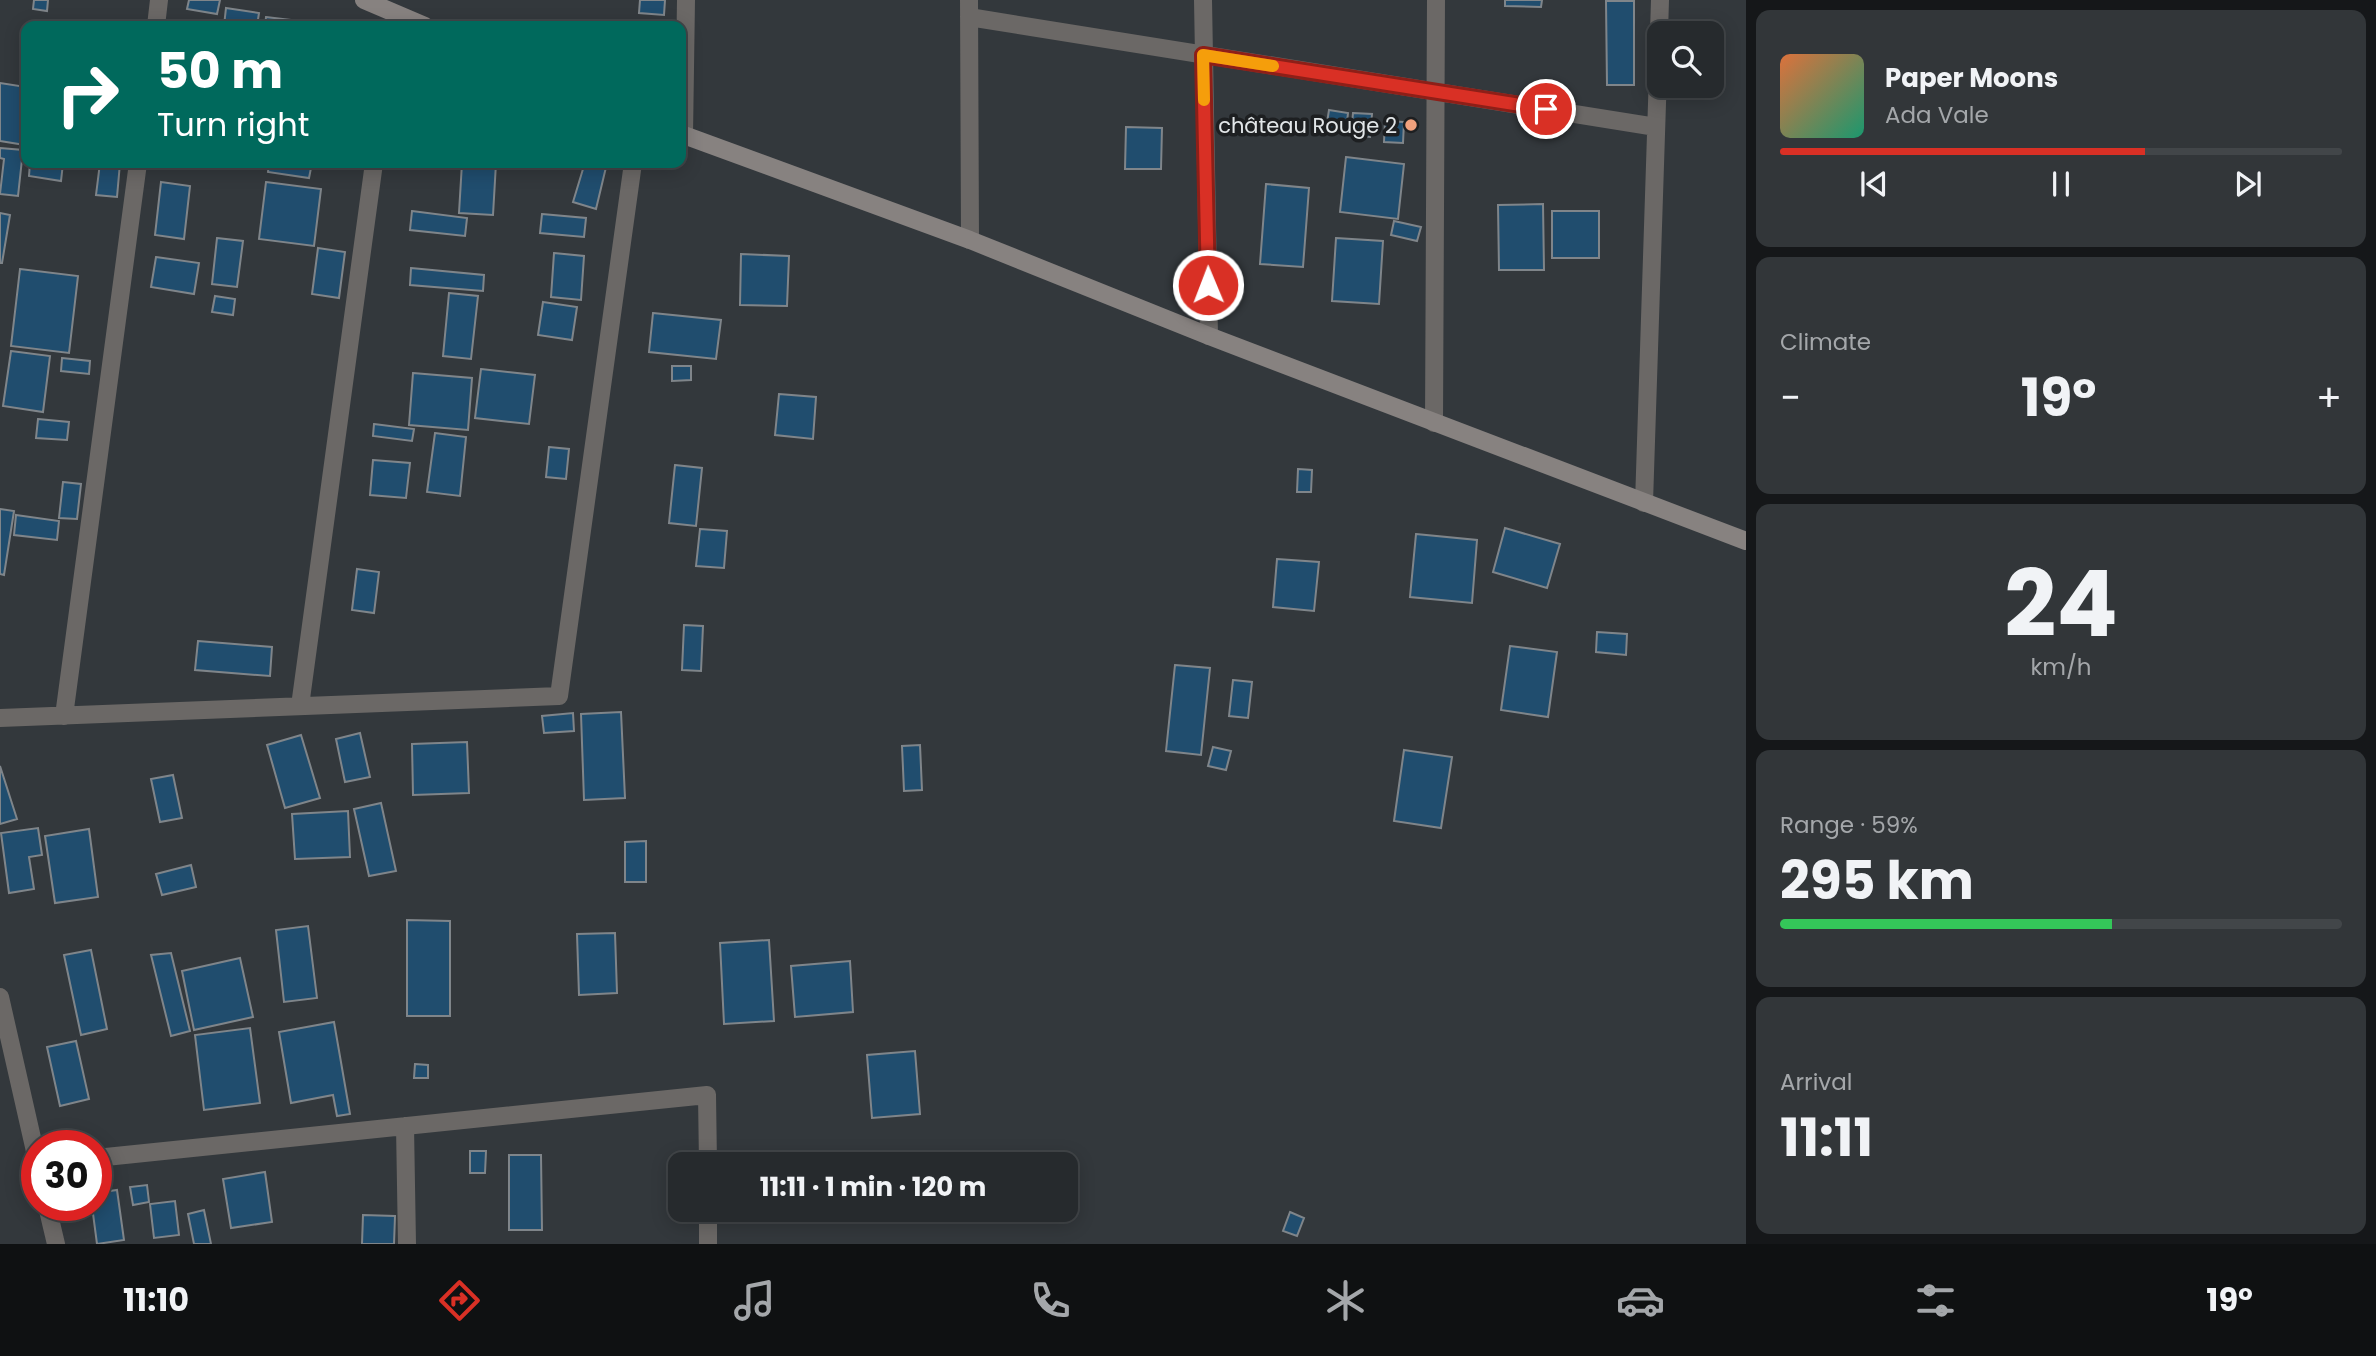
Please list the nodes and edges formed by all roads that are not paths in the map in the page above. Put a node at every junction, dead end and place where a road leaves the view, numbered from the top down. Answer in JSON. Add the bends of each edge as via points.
{"nodes":[{"id":1,"x":159,"y":0,"type":"edge"},
{"id":2,"x":364,"y":0,"type":"edge"},
{"id":3,"x":686,"y":0,"type":"edge"},
{"id":4,"x":1203,"y":0,"type":"edge"},
{"id":5,"x":1436,"y":0,"type":"edge"},
{"id":6,"x":1660,"y":0,"type":"edge"},
{"id":7,"x":969,"y":9,"type":"edge"},
{"id":8,"x":394,"y":20,"type":"edge"},
{"id":9,"x":157,"y":21,"type":"edge"},
{"id":10,"x":685,"y":21,"type":"edge"},
{"id":11,"x":1659,"y":21,"type":"edge"},
{"id":12,"x":1203,"y":55,"type":"junction"},
{"id":13,"x":1435,"y":92,"type":"junction"},
{"id":14,"x":1657,"y":98,"type":"edge"},
{"id":15,"x":1656,"y":127,"type":"junction"},
{"id":16,"x":686,"y":136,"type":"edge"},
{"id":17,"x":137,"y":168,"type":"edge"},
{"id":18,"x":373,"y":168,"type":"edge"},
{"id":19,"x":632,"y":168,"type":"edge"},
{"id":20,"x":970,"y":240,"type":"junction"},
{"id":21,"x":1209,"y":336,"type":"junction"},
{"id":22,"x":1434,"y":423,"type":"junction"},
{"id":23,"x":1644,"y":503,"type":"junction"},
{"id":24,"x":1746,"y":541,"type":"edge"},
{"id":25,"x":300,"y":706,"type":"junction"},
{"id":26,"x":64,"y":716,"type":"junction"},
{"id":27,"x":0,"y":718,"type":"edge"},
{"id":28,"x":0,"y":997,"type":"edge"},
{"id":29,"x":405,"y":1126,"type":"junction"},
{"id":30,"x":30,"y":1130,"type":"edge"},
{"id":31,"x":708,"y":1152,"type":"edge"},
{"id":32,"x":112,"y":1156,"type":"edge"},
{"id":33,"x":51,"y":1221,"type":"edge"},
{"id":34,"x":706,"y":1222,"type":"edge"},
{"id":35,"x":704,"y":1243,"type":"edge"},
{"id":36,"x":56,"y":1244,"type":"edge"},
{"id":37,"x":407,"y":1244,"type":"edge"}],
"edges":[{"from":1,"to":9,"type":"street"},
{"from":2,"to":8,"type":"street"},
{"from":3,"to":10,"type":"street"},
{"from":4,"to":12,"type":"street"},
{"from":5,"to":13,"type":"street"},
{"from":6,"to":11,"type":"street"},
{"from":7,"to":12,"type":"street"},
{"from":7,"to":20,"type":"street"},
{"from":12,"to":13,"type":"street"},
{"from":12,"to":21,"type":"street"},
{"from":13,"to":15,"type":"street"},
{"from":13,"to":22,"type":"street"},
{"from":14,"to":15,"type":"street"},
{"from":15,"to":23,"type":"street"},
{"from":16,"to":20,"type":"street"},
{"from":17,"to":26,"type":"street"},
{"from":18,"to":25,"type":"street"},
{"from":19,"to":25,"type":"street","via":[[559,696]]},
{"from":20,"to":21,"type":"street"},
{"from":21,"to":22,"type":"street"},
{"from":22,"to":23,"type":"street"},
{"from":23,"to":24,"type":"street"},
{"from":25,"to":26,"type":"street"},
{"from":26,"to":27,"type":"street"},
{"from":28,"to":30,"type":"street"},
{"from":29,"to":31,"type":"street","via":[[707,1095]]},
{"from":29,"to":32,"type":"street"},
{"from":29,"to":37,"type":"street"},
{"from":33,"to":36,"type":"street"},
{"from":34,"to":35,"type":"street"}]}
